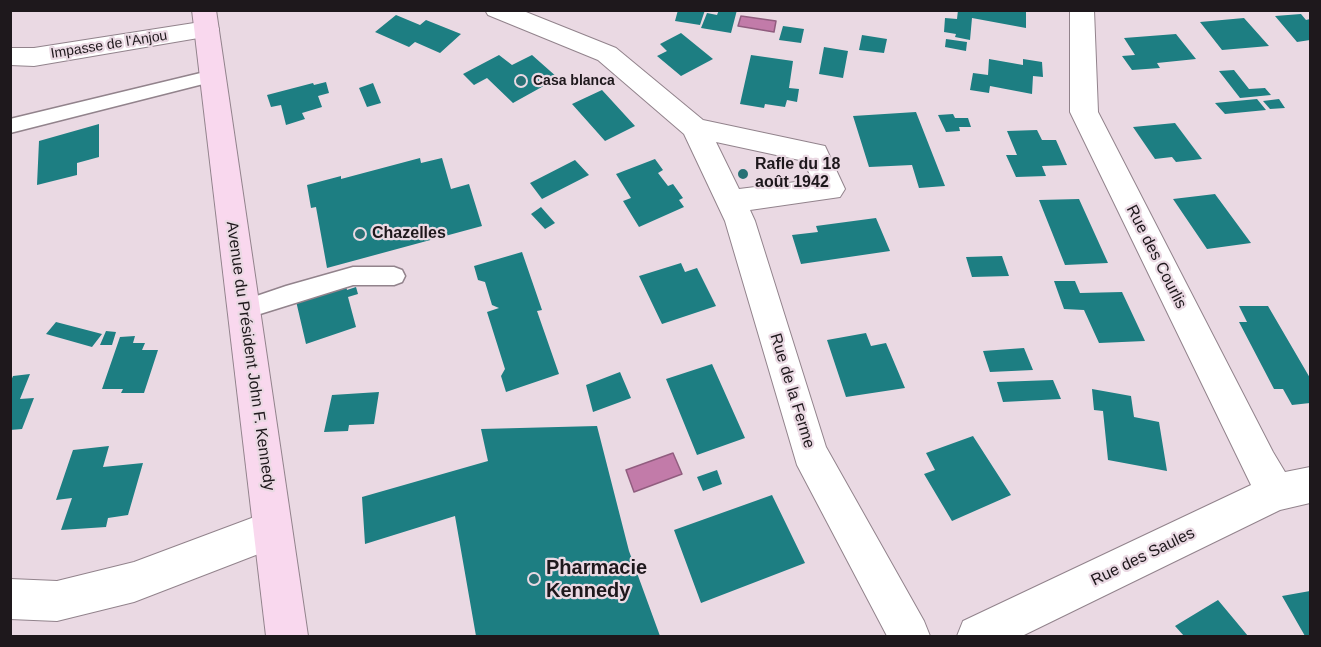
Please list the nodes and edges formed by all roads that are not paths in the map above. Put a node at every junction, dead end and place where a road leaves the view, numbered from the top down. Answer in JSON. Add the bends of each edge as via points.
{"nodes":[{"id":1,"x":497,"y":10,"type":"edge"},
{"id":2,"x":1082,"y":10,"type":"edge"},
{"id":3,"x":205,"y":20,"type":"edge"},
{"id":4,"x":10,"y":56,"type":"edge"},
{"id":5,"x":213,"y":76,"type":"junction"},
{"id":6,"x":10,"y":126,"type":"edge"},
{"id":7,"x":696,"y":128,"type":"junction"},
{"id":8,"x":730,"y":201,"type":"junction"},
{"id":9,"x":394,"y":276,"type":"dead end"},
{"id":10,"x":244,"y":310,"type":"junction"},
{"id":11,"x":1293,"y":489,"type":"edge"},
{"id":12,"x":273,"y":529,"type":"junction"},
{"id":13,"x":10,"y":598,"type":"edge"},
{"id":14,"x":287,"y":636,"type":"edge"},
{"id":15,"x":909,"y":636,"type":"edge"},
{"id":16,"x":978,"y":636,"type":"edge"}],
"edges":[{"from":1,"to":7,"type":"street","name":"Rue de la Ferme","via":[[607,54]]},
{"from":2,"to":11,"type":"street","name":"Rue des Courlis","via":[[1084,112],[1260,465]]},
{"from":3,"to":4,"type":"street","name":"Impasse de l'Anjou","via":[[34,57]]},
{"from":3,"to":5,"type":"main road","name":"Avenue du Président John F. Kennedy"},
{"from":5,"to":6,"type":"lane"},
{"from":5,"to":10,"type":"main road","name":"Avenue du Président John F. Kennedy"},
{"from":7,"to":8,"type":"street","name":"Rue de la Ferme"},
{"from":7,"to":8,"type":"street","name":"Rue de la Ferme","via":[[815,153],[830,189]]},
{"from":8,"to":15,"type":"street","name":"Rue de la Ferme","via":[[740,221],[810,453]]},
{"from":9,"to":10,"type":"lane","via":[[353,276]]},
{"from":10,"to":12,"type":"main road","name":"Avenue du Président John F. Kennedy"},
{"from":11,"to":16,"type":"street","name":"Rue des Saules"},
{"from":12,"to":13,"type":"street","via":[[135,582],[57,601]]},
{"from":12,"to":14,"type":"main road","name":"Avenue du Président John F. Kennedy"}]}
